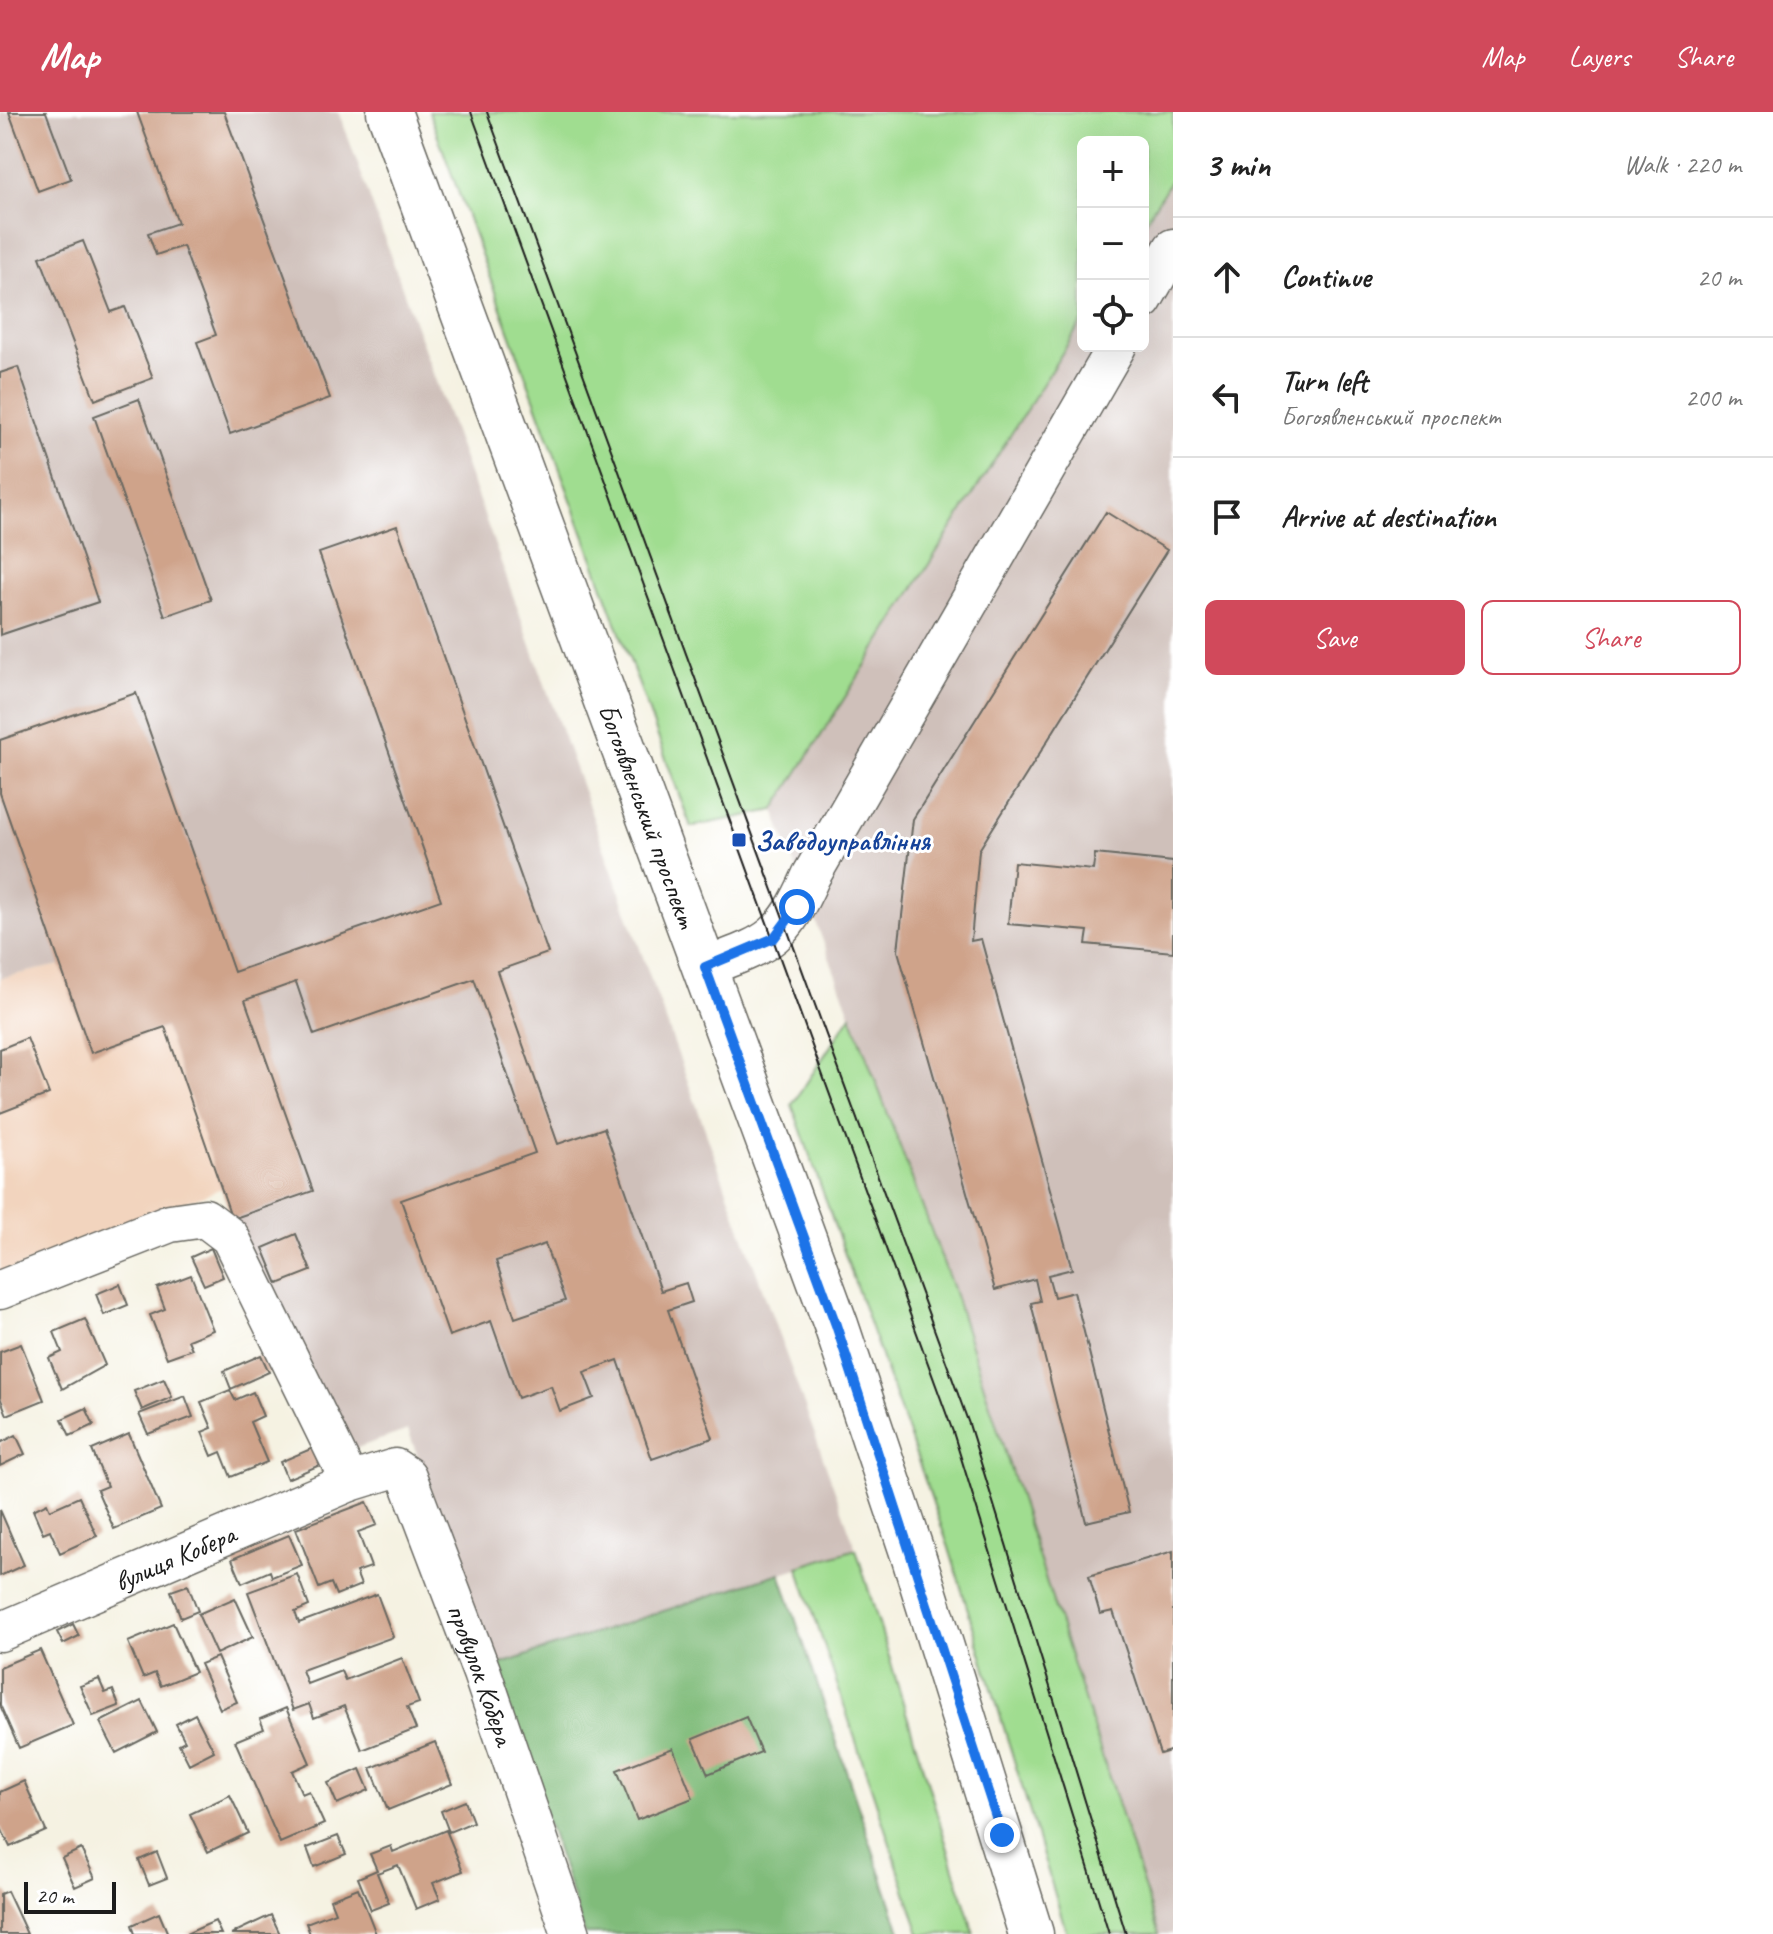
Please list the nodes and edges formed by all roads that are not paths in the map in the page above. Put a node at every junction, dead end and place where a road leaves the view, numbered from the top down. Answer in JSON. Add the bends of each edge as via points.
{"nodes":[{"id":1,"x":389,"y":112,"type":"edge"},
{"id":2,"x":1173,"y":248,"type":"edge"},
{"id":3,"x":1149,"y":290,"type":"edge"},
{"id":4,"x":1114,"y":352,"type":"edge"},
{"id":5,"x":705,"y":967,"type":"junction"},
{"id":6,"x":0,"y":1290,"type":"edge"},
{"id":7,"x":350,"y":1482,"type":"junction"},
{"id":8,"x":0,"y":1632,"type":"edge"},
{"id":9,"x":569,"y":1933,"type":"edge"},
{"id":10,"x":1031,"y":1934,"type":"edge"}],
"edges":[{"from":1,"to":5,"type":"main road","name":"Богоявленський проспект"},
{"from":2,"to":3,"type":"street"},
{"from":4,"to":5,"type":"street","via":[[787,925],[774,938]]},
{"from":5,"to":10,"type":"main road","name":"Богоявленський проспект","via":[[841,1339]]},
{"from":6,"to":7,"type":"street","via":[[170,1223],[205,1218],[230,1237]]},
{"from":7,"to":8,"type":"street","name":"вулиця Кобера"},
{"from":7,"to":9,"type":"street","name":"провулок Кобера","via":[[395,1468],[407,1476],[482,1673]]}]}
